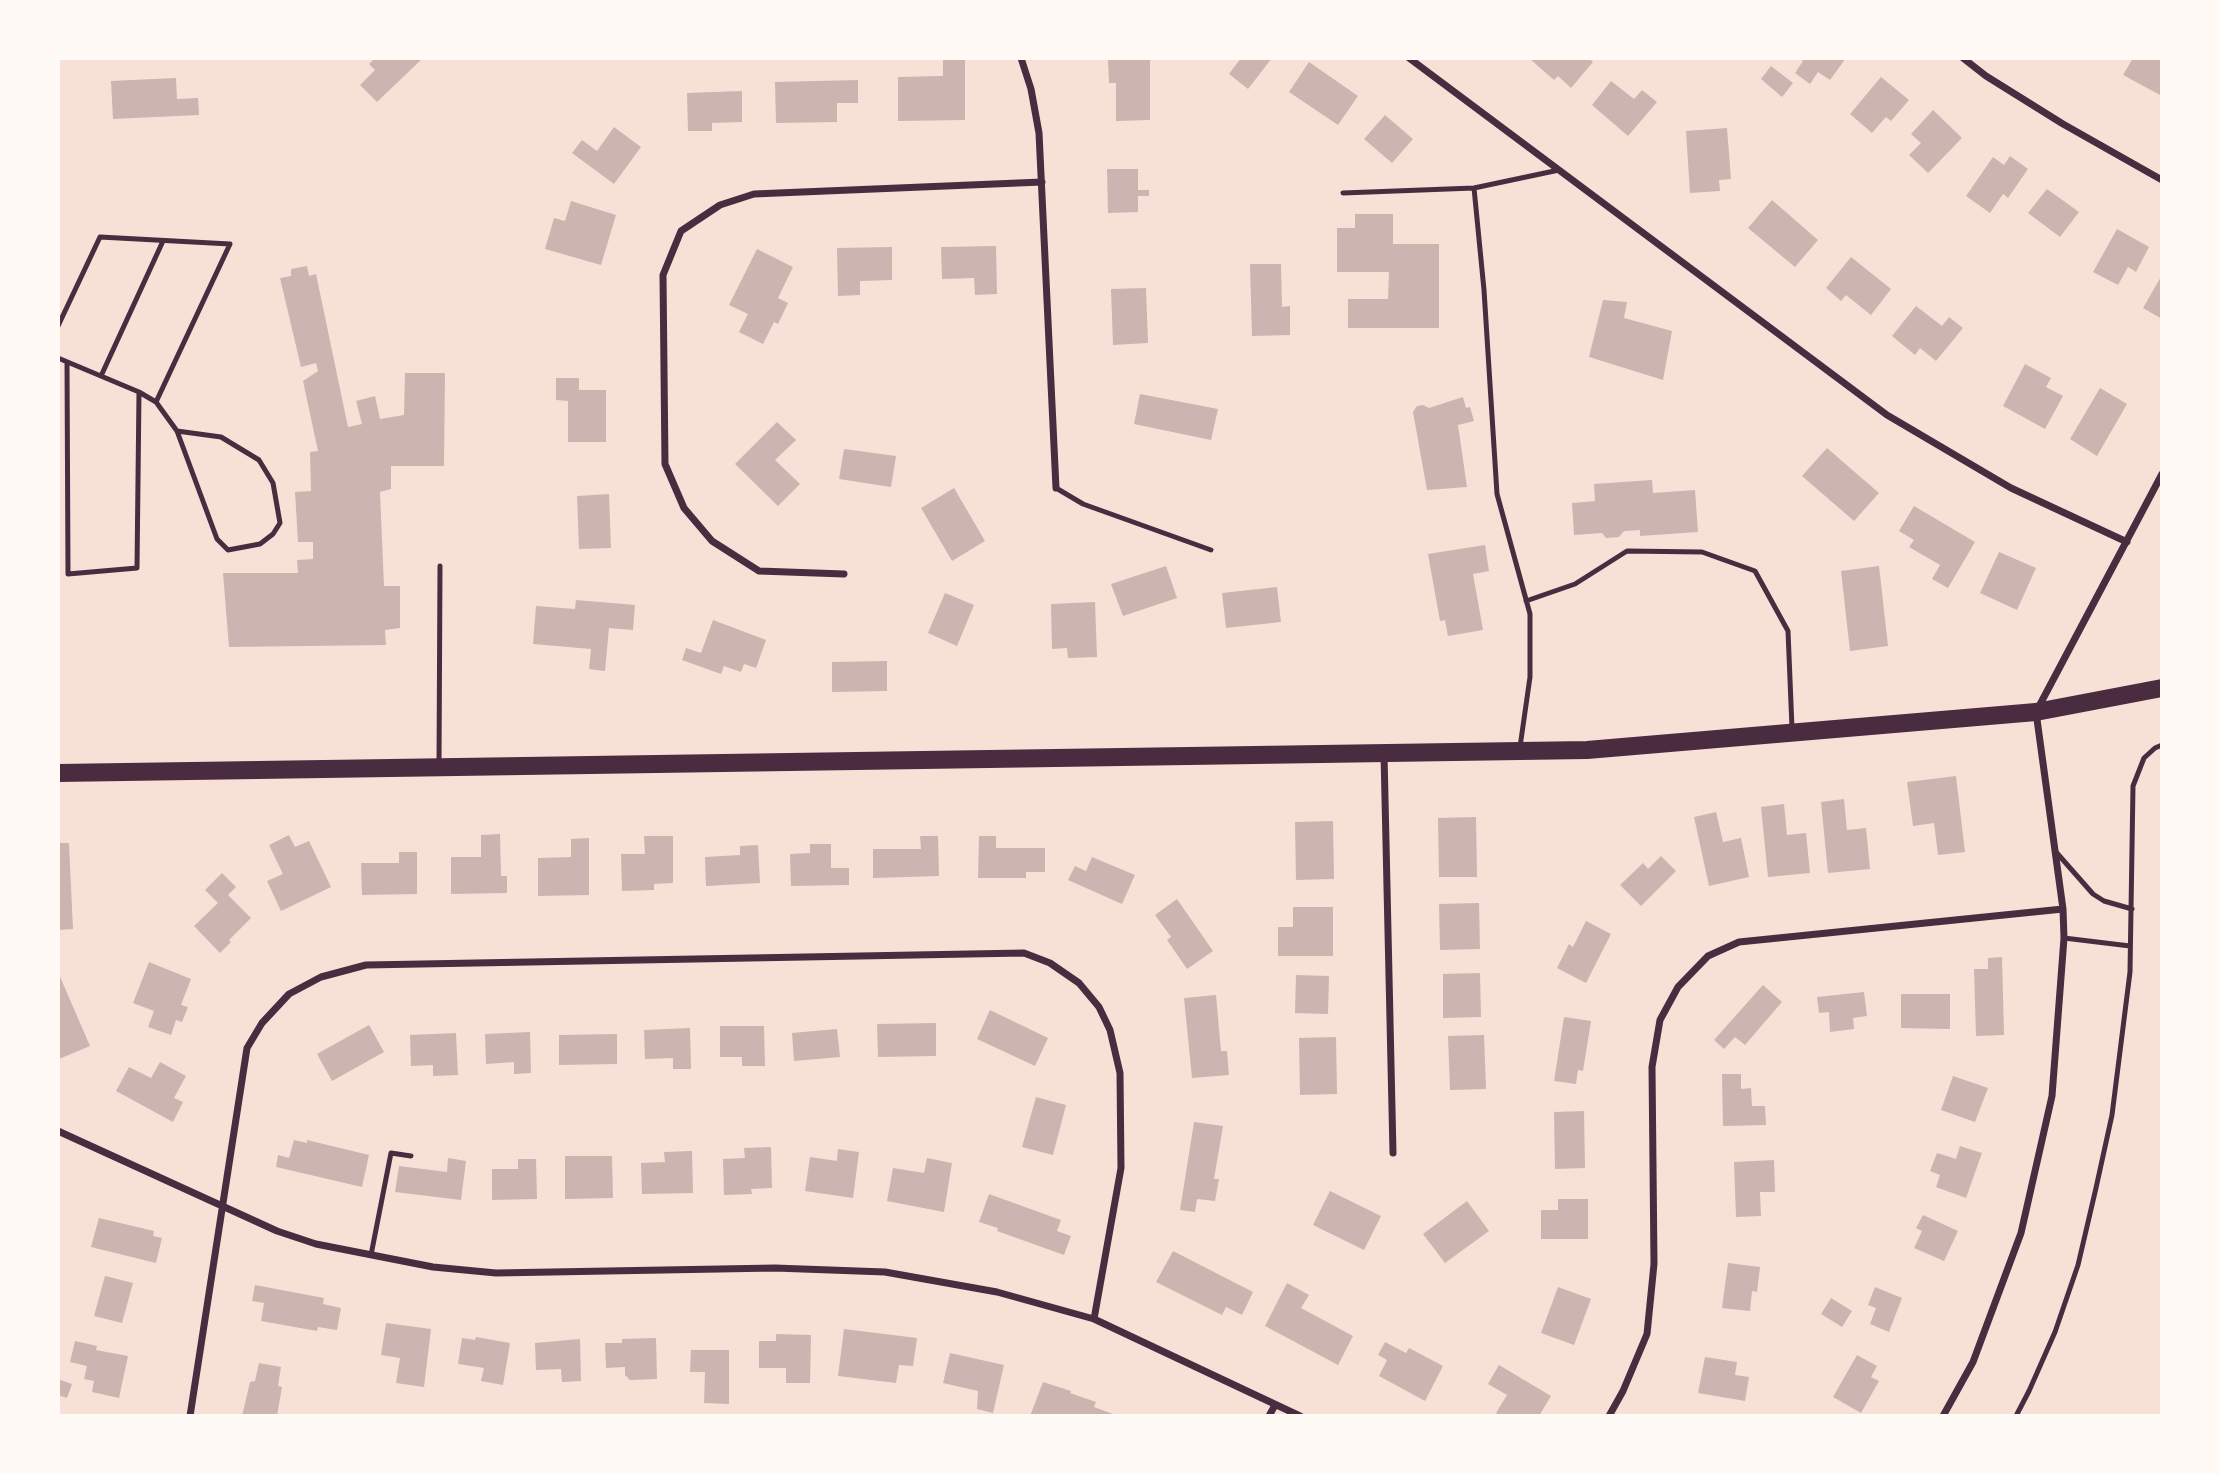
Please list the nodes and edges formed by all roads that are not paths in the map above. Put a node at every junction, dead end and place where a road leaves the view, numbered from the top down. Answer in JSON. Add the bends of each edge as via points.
{"nodes":[{"id":1,"x":1021,"y":58,"type":"edge"},
{"id":2,"x":1409,"y":58,"type":"edge"},
{"id":3,"x":1963,"y":58,"type":"edge"},
{"id":4,"x":1559,"y":170,"type":"junction"},
{"id":5,"x":2162,"y":180,"type":"edge"},
{"id":6,"x":1042,"y":182,"type":"junction"},
{"id":7,"x":1474,"y":188,"type":"junction"},
{"id":8,"x":1343,"y":193,"type":"dead end"},
{"id":9,"x":163,"y":241,"type":"junction"},
{"id":10,"x":58,"y":326,"type":"edge"},
{"id":11,"x":58,"y":358,"type":"edge"},
{"id":12,"x":67,"y":362,"type":"junction"},
{"id":13,"x":101,"y":376,"type":"junction"},
{"id":14,"x":139,"y":392,"type":"junction"},
{"id":15,"x":156,"y":402,"type":"junction"},
{"id":16,"x":177,"y":431,"type":"junction"},
{"id":17,"x":2162,"y":474,"type":"edge"},
{"id":18,"x":1056,"y":488,"type":"joint"},
{"id":19,"x":2126,"y":542,"type":"junction"},
{"id":20,"x":1211,"y":550,"type":"dead end"},
{"id":21,"x":440,"y":566,"type":"dead end"},
{"id":22,"x":844,"y":574,"type":"dead end"},
{"id":23,"x":1526,"y":601,"type":"junction"},
{"id":24,"x":2162,"y":688,"type":"edge"},
{"id":25,"x":2036,"y":712,"type":"junction"},
{"id":26,"x":1793,"y":732,"type":"junction"},
{"id":27,"x":2162,"y":745,"type":"edge"},
{"id":28,"x":1520,"y":751,"type":"junction"},
{"id":29,"x":1384,"y":753,"type":"junction"},
{"id":30,"x":439,"y":768,"type":"junction"},
{"id":31,"x":58,"y":773,"type":"edge"},
{"id":32,"x":2054,"y":850,"type":"junction"},
{"id":33,"x":2063,"y":909,"type":"junction"},
{"id":34,"x":2132,"y":909,"type":"junction"},
{"id":35,"x":2064,"y":938,"type":"junction"},
{"id":36,"x":2130,"y":946,"type":"junction"},
{"id":37,"x":58,"y":1131,"type":"edge"},
{"id":38,"x":1393,"y":1153,"type":"dead end"},
{"id":39,"x":411,"y":1156,"type":"dead end"},
{"id":40,"x":223,"y":1207,"type":"junction"},
{"id":41,"x":372,"y":1255,"type":"junction"},
{"id":42,"x":1094,"y":1319,"type":"junction"},
{"id":43,"x":1275,"y":1405,"type":"junction"},
{"id":44,"x":190,"y":1416,"type":"edge"},
{"id":45,"x":1269,"y":1416,"type":"edge"},
{"id":46,"x":1300,"y":1416,"type":"edge"},
{"id":47,"x":1609,"y":1416,"type":"edge"},
{"id":48,"x":1943,"y":1416,"type":"edge"},
{"id":49,"x":2016,"y":1416,"type":"edge"}],
"edges":[{"from":1,"to":6,"type":"street","via":[[1039,133]]},
{"from":2,"to":4,"type":"street"},
{"from":3,"to":5,"type":"street","via":[[2063,124]]},
{"from":4,"to":7,"type":"lane"},
{"from":4,"to":19,"type":"street","via":[[1886,415],[2011,488]]},
{"from":6,"to":18,"type":"street"},
{"from":6,"to":22,"type":"street","via":[[754,194],[720,205],[681,231],[663,275],[664,397],[665,464],[684,508],[712,541],[759,572]]},
{"from":7,"to":8,"type":"lane"},
{"from":7,"to":23,"type":"lane","via":[[1497,494]]},
{"from":9,"to":10,"type":"lane","via":[[100,237]]},
{"from":9,"to":13,"type":"lane"},
{"from":9,"to":15,"type":"lane","via":[[230,244]]},
{"from":11,"to":12,"type":"lane"},
{"from":12,"to":13,"type":"lane"},
{"from":12,"to":14,"type":"lane","via":[[68,574],[137,568]]},
{"from":13,"to":14,"type":"lane"},
{"from":14,"to":15,"type":"lane"},
{"from":15,"to":16,"type":"lane"},
{"from":16,"to":16,"type":"lane","via":[[217,539],[229,550],[261,544],[280,523],[273,484],[259,460],[221,437]]},
{"from":17,"to":19,"type":"street"},
{"from":18,"to":20,"type":"lane","via":[[1083,504]]},
{"from":19,"to":25,"type":"street"},
{"from":21,"to":30,"type":"lane"},
{"from":23,"to":26,"type":"lane","via":[[1575,584],[1627,551],[1702,552],[1755,571],[1788,631]]},
{"from":23,"to":28,"type":"lane","via":[[1530,677]]},
{"from":24,"to":25,"type":"highway"},
{"from":25,"to":26,"type":"highway"},
{"from":25,"to":32,"type":"street"},
{"from":26,"to":28,"type":"highway","via":[[1587,750]]},
{"from":27,"to":34,"type":"lane","via":[[2144,758],[2133,786]]},
{"from":28,"to":29,"type":"highway"},
{"from":29,"to":30,"type":"highway"},
{"from":29,"to":38,"type":"street"},
{"from":30,"to":31,"type":"highway"},
{"from":32,"to":33,"type":"street"},
{"from":32,"to":34,"type":"lane","via":[[2093,894]]},
{"from":33,"to":35,"type":"street"},
{"from":33,"to":47,"type":"street","via":[[1739,942],[1708,956],[1678,987],[1660,1020],[1652,1067],[1654,1264],[1647,1334]]},
{"from":34,"to":36,"type":"lane"},
{"from":35,"to":36,"type":"lane"},
{"from":35,"to":48,"type":"street","via":[[2052,1096],[2021,1233],[1973,1362]]},
{"from":36,"to":49,"type":"lane","via":[[2112,1115],[2080,1259],[2055,1332]]},
{"from":37,"to":40,"type":"street"},
{"from":39,"to":41,"type":"lane","via":[[391,1153]]},
{"from":40,"to":41,"type":"street","via":[[316,1244]]},
{"from":40,"to":42,"type":"street","via":[[247,1048],[262,1023],[289,995],[321,977],[366,965],[1024,953],[1079,982],[1099,1007],[1116,1050],[1121,1168]]},
{"from":40,"to":44,"type":"street"},
{"from":41,"to":42,"type":"street","via":[[496,1273],[775,1268],[885,1272],[997,1292]]},
{"from":42,"to":43,"type":"street"},
{"from":43,"to":45,"type":"street"},
{"from":43,"to":46,"type":"street"}]}
